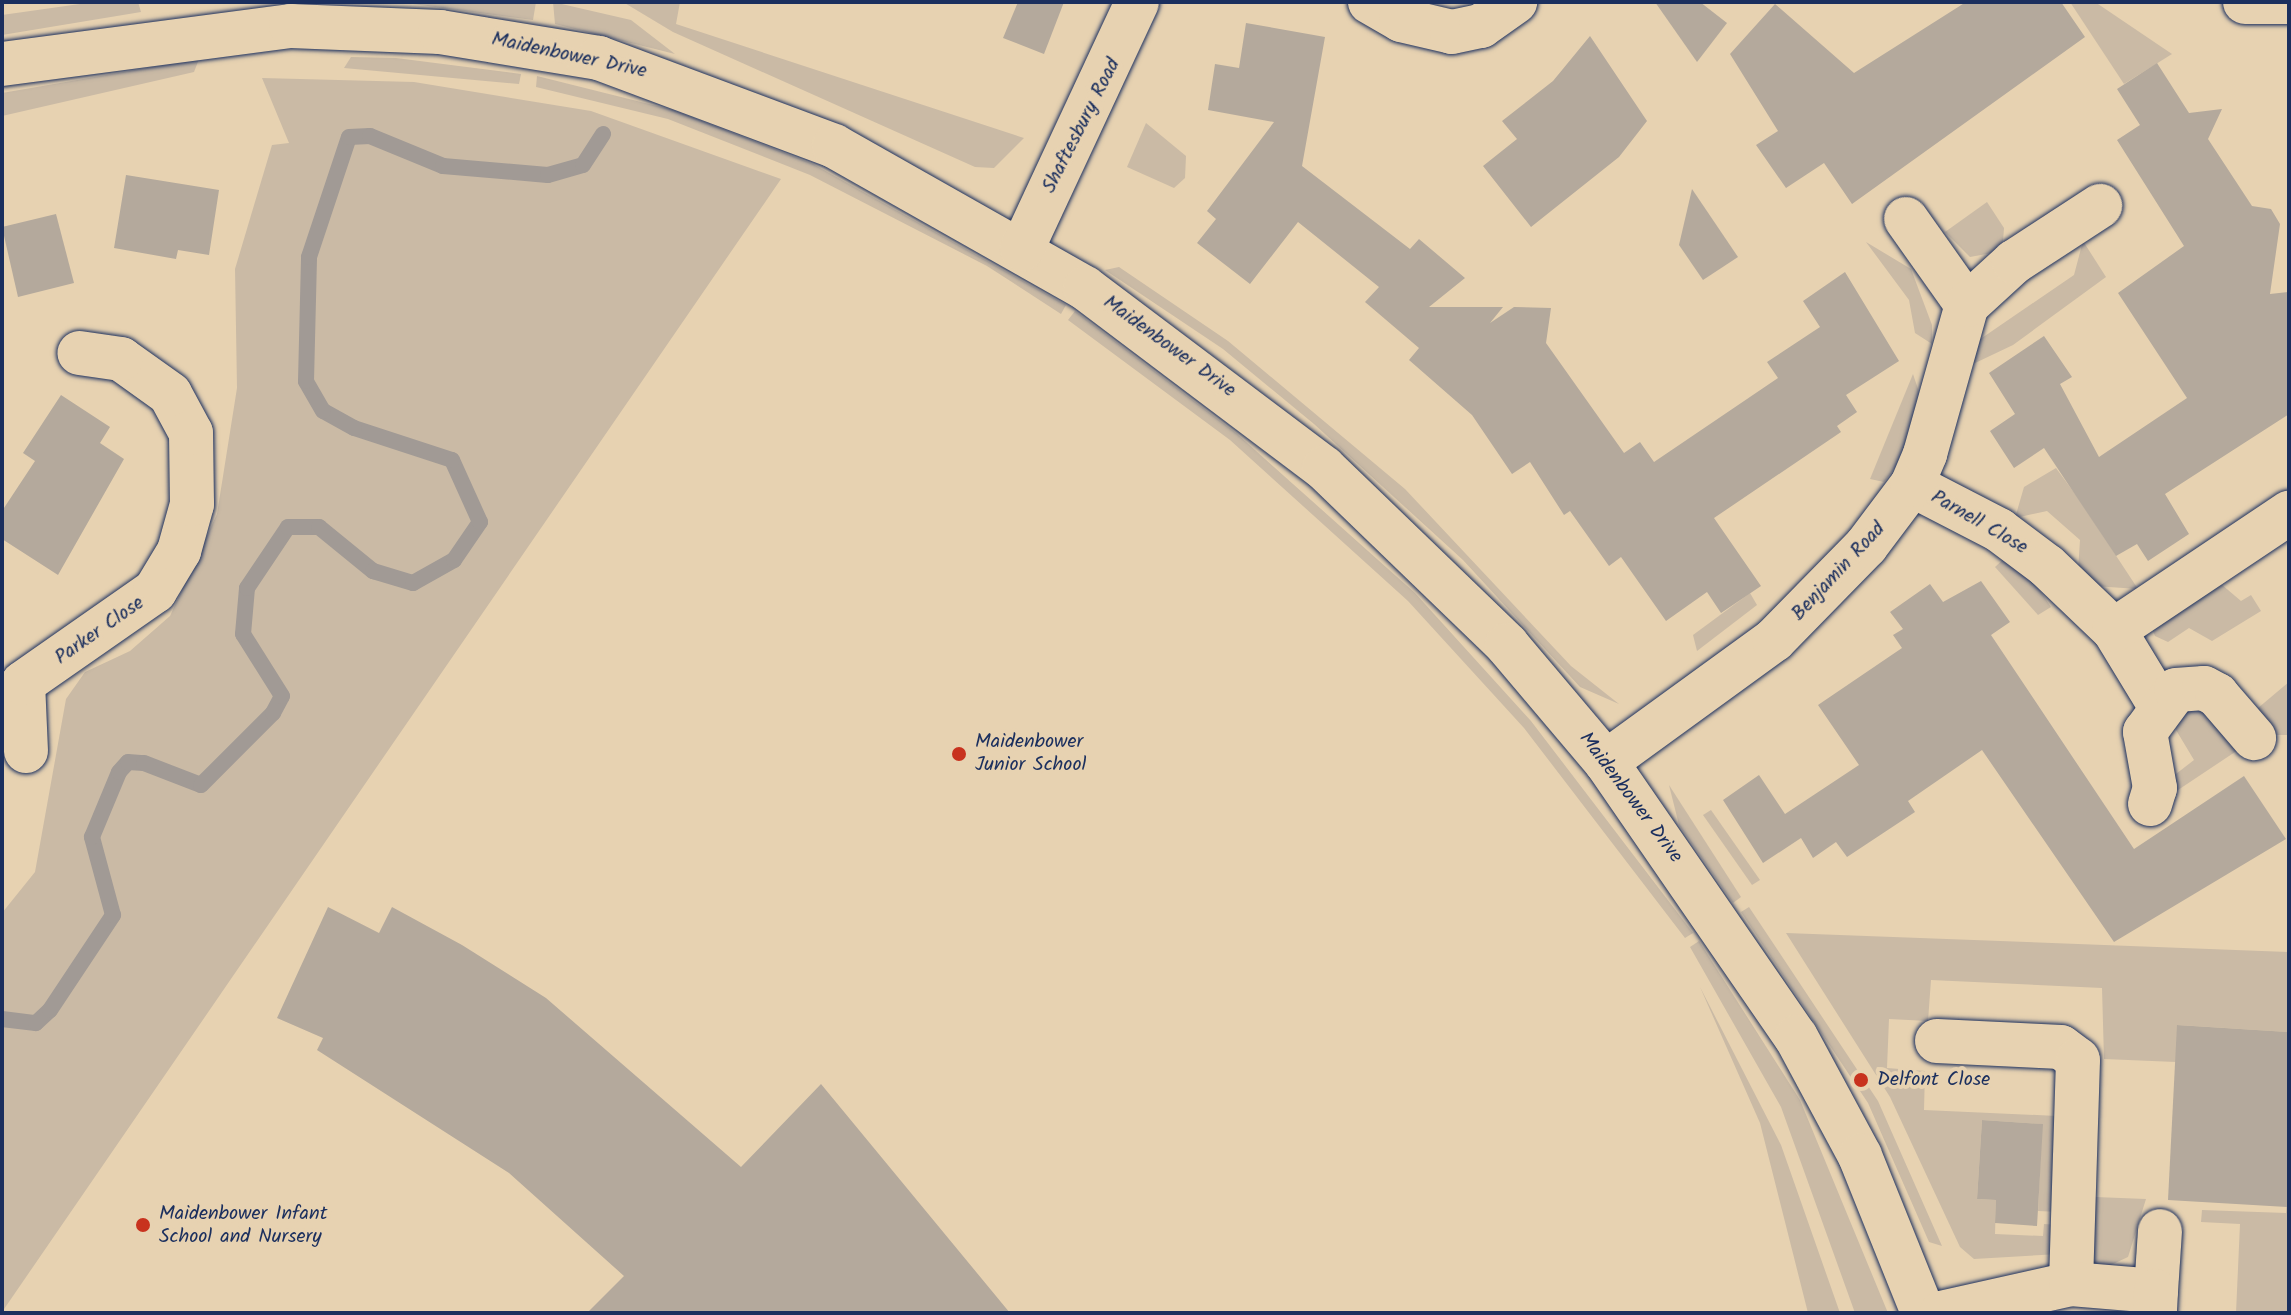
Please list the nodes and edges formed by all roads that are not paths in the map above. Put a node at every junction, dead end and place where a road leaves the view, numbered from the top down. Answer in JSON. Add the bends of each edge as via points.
{"nodes":[{"id":1,"x":1137,"y":2,"type":"edge"},
{"id":2,"x":1370,"y":2,"type":"edge"},
{"id":3,"x":1515,"y":2,"type":"edge"},
{"id":4,"x":2245,"y":2,"type":"edge"},
{"id":5,"x":2289,"y":2,"type":"edge"},
{"id":6,"x":291,"y":14,"type":"edge"},
{"id":7,"x":2,"y":64,"type":"edge"},
{"id":8,"x":2100,"y":206,"type":"dead end"},
{"id":9,"x":1906,"y":219,"type":"dead end"},
{"id":10,"x":1022,"y":249,"type":"junction"},
{"id":11,"x":1967,"y":305,"type":"junction"},
{"id":12,"x":79,"y":353,"type":"dead end"},
{"id":13,"x":1912,"y":485,"type":"junction"},
{"id":14,"x":2289,"y":513,"type":"edge"},
{"id":15,"x":2114,"y":630,"type":"junction"},
{"id":16,"x":13,"y":680,"type":"edge"},
{"id":17,"x":2159,"y":704,"type":"junction"},
{"id":18,"x":2254,"y":738,"type":"dead end"},
{"id":19,"x":26,"y":751,"type":"dead end"},
{"id":20,"x":1606,"y":762,"type":"junction"},
{"id":21,"x":2150,"y":804,"type":"dead end"},
{"id":22,"x":1937,"y":1041,"type":"dead end"},
{"id":23,"x":2160,"y":1231,"type":"dead end"},
{"id":24,"x":2071,"y":1284,"type":"junction"},
{"id":25,"x":2156,"y":1302,"type":"edge"},
{"id":26,"x":1923,"y":1313,"type":"edge"},
{"id":27,"x":1941,"y":1313,"type":"edge"}],
"edges":[{"from":1,"to":10,"type":"street","name":"Shaftesbury Road"},
{"from":2,"to":3,"type":"street","via":[[1401,20],[1452,32],[1481,26]]},
{"from":4,"to":5,"type":"street"},
{"from":6,"to":7,"type":"street","name":"Maidenbower Drive"},
{"from":6,"to":10,"type":"street","name":"Maidenbower Drive","via":[[440,32],[655,75],[834,146]]},
{"from":8,"to":11,"type":"street","via":[[2014,262]]},
{"from":9,"to":11,"type":"street"},
{"from":10,"to":20,"type":"street","name":"Maidenbower Drive","via":[[1194,363],[1324,468],[1507,645]]},
{"from":11,"to":13,"type":"street","name":"Benjamin Road","via":[[1940,413]]},
{"from":12,"to":16,"type":"street","name":"Parker Close","via":[[121,359],[170,394],[191,433],[192,504],[179,551],[155,591]]},
{"from":13,"to":15,"type":"street","name":"Parnell Close","via":[[2021,545]]},
{"from":13,"to":20,"type":"street","name":"Benjamin Road","via":[[1866,546],[1774,640]]},
{"from":14,"to":15,"type":"street"},
{"from":15,"to":17,"type":"street","name":"Parnell Close"},
{"from":16,"to":19,"type":"street","name":"Parker Close"},
{"from":17,"to":18,"type":"street","via":[[2176,690],[2204,688]]},
{"from":17,"to":21,"type":"street","via":[[2145,732],[2155,788]]},
{"from":20,"to":26,"type":"street","name":"Maidenbower Drive","via":[[1796,1037],[1860,1156]]},
{"from":22,"to":24,"type":"street","via":[[2061,1047],[2078,1060]]},
{"from":23,"to":25,"type":"street"},
{"from":24,"to":25,"type":"street"},
{"from":24,"to":27,"type":"street"}]}
